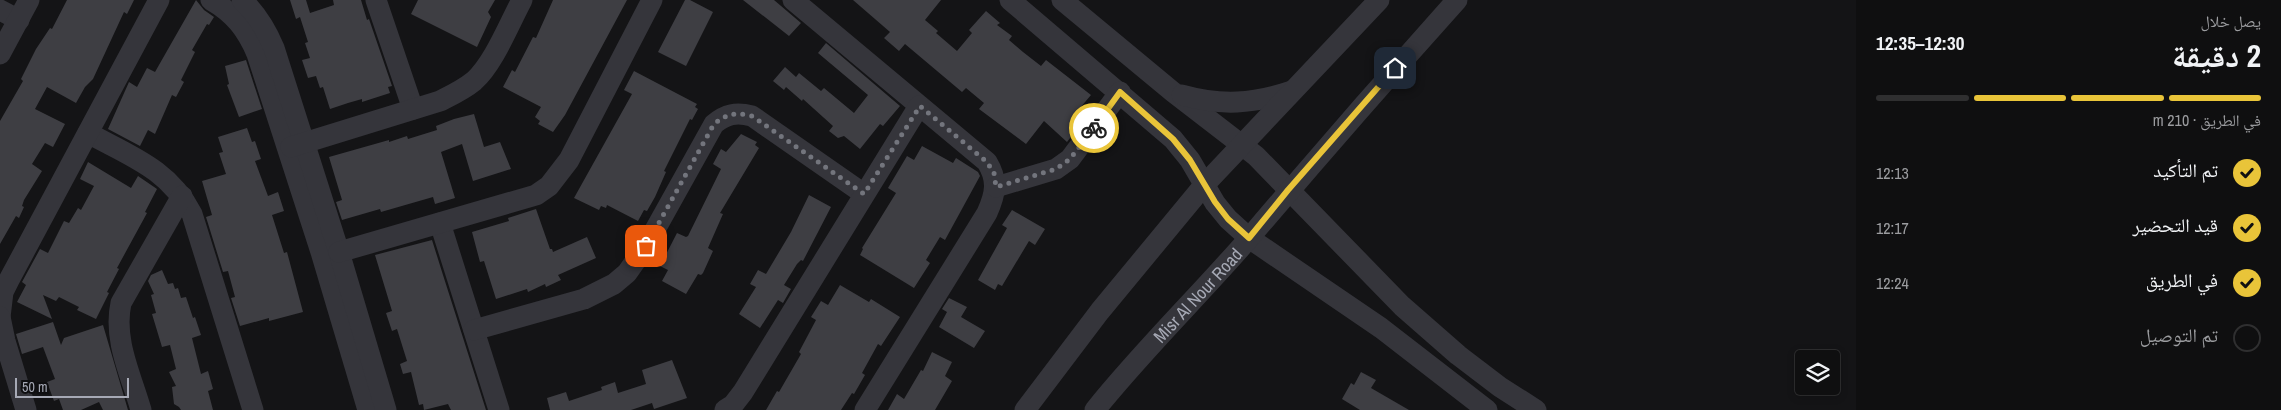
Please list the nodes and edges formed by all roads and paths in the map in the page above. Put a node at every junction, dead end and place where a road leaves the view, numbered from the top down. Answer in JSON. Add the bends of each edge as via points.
{"nodes":[{"id":1,"x":29,"y":0,"type":"edge"},
{"id":2,"x":159,"y":0,"type":"edge"},
{"id":3,"x":211,"y":0,"type":"edge"},
{"id":4,"x":242,"y":0,"type":"edge"},
{"id":5,"x":376,"y":0,"type":"edge"},
{"id":6,"x":395,"y":0,"type":"edge"},
{"id":7,"x":522,"y":0,"type":"edge"},
{"id":8,"x":652,"y":0,"type":"edge"},
{"id":9,"x":793,"y":0,"type":"edge"},
{"id":10,"x":1010,"y":0,"type":"edge"},
{"id":11,"x":1062,"y":0,"type":"edge"},
{"id":12,"x":1379,"y":0,"type":"edge"},
{"id":13,"x":1457,"y":0,"type":"edge"},
{"id":14,"x":9,"y":15,"type":"edge"},
{"id":15,"x":383,"y":21,"type":"junction"},
{"id":16,"x":0,"y":54,"type":"edge"},
{"id":17,"x":1292,"y":91,"type":"junction"},
{"id":18,"x":1120,"y":92,"type":"junction"},
{"id":19,"x":1173,"y":92,"type":"junction"},
{"id":20,"x":920,"y":106,"type":"junction"},
{"id":21,"x":412,"y":109,"type":"junction"},
{"id":22,"x":88,"y":133,"type":"junction"},
{"id":23,"x":1240,"y":145,"type":"junction"},
{"id":24,"x":296,"y":146,"type":"junction"},
{"id":25,"x":1205,"y":184,"type":"junction"},
{"id":26,"x":996,"y":187,"type":"junction"},
{"id":27,"x":1288,"y":190,"type":"junction"},
{"id":28,"x":864,"y":194,"type":"junction"},
{"id":29,"x":182,"y":196,"type":"junction"},
{"id":30,"x":440,"y":223,"type":"junction"},
{"id":31,"x":1249,"y":238,"type":"junction"},
{"id":32,"x":339,"y":252,"type":"junction"},
{"id":33,"x":0,"y":317,"type":"edge"},
{"id":34,"x":474,"y":330,"type":"junction"},
{"id":35,"x":26,"y":410,"type":"edge"},
{"id":36,"x":141,"y":410,"type":"edge"},
{"id":37,"x":253,"y":410,"type":"edge"},
{"id":38,"x":368,"y":410,"type":"edge"},
{"id":39,"x":386,"y":410,"type":"edge"},
{"id":40,"x":499,"y":410,"type":"edge"},
{"id":41,"x":725,"y":410,"type":"edge"},
{"id":42,"x":865,"y":410,"type":"edge"},
{"id":43,"x":1025,"y":410,"type":"edge"},
{"id":44,"x":1095,"y":410,"type":"edge"},
{"id":45,"x":1487,"y":410,"type":"edge"},
{"id":46,"x":1536,"y":410,"type":"edge"}],
"edges":[{"from":1,"to":14,"type":"street"},
{"from":2,"to":22,"type":"street"},
{"from":3,"to":24,"type":"street","via":[[225,8],[249,36]]},
{"from":4,"to":24,"type":"street","via":[[265,27],[271,41]]},
{"from":5,"to":15,"type":"street"},
{"from":6,"to":15,"type":"street"},
{"from":7,"to":21,"type":"street","via":[[476,79],[459,92]]},
{"from":8,"to":30,"type":"street","via":[[569,160],[550,186],[536,195]]},
{"from":9,"to":20,"type":"street"},
{"from":10,"to":18,"type":"street"},
{"from":11,"to":19,"type":"street"},
{"from":12,"to":17,"type":"street"},
{"from":13,"to":27,"type":"street","name":"Misr Al Nour Road"},
{"from":14,"to":16,"type":"street"},
{"from":15,"to":21,"type":"street"},
{"from":17,"to":19,"type":"street","via":[[1272,98],[1230,103],[1205,101]]},
{"from":17,"to":23,"type":"street"},
{"from":18,"to":25,"type":"street","via":[[1173,139]]},
{"from":18,"to":26,"type":"street","via":[[1070,159],[1056,169]]},
{"from":19,"to":23,"type":"street"},
{"from":20,"to":26,"type":"street","via":[[987,162],[994,173]]},
{"from":20,"to":28,"type":"street"},
{"from":21,"to":24,"type":"street"},
{"from":22,"to":29,"type":"street","via":[[160,173]]},
{"from":22,"to":33,"type":"street","via":[[9,280]]},
{"from":23,"to":25,"type":"street"},
{"from":23,"to":27,"type":"street"},
{"from":24,"to":32,"type":"street"},
{"from":24,"to":38,"type":"street"},
{"from":25,"to":31,"type":"street","via":[[1219,208]]},
{"from":25,"to":43,"type":"street","via":[[1100,311]]},
{"from":26,"to":42,"type":"street","via":[[987,213]]},
{"from":27,"to":31,"type":"street","name":"Misr Al Nour Road"},
{"from":27,"to":46,"type":"street","via":[[1402,306],[1458,355]]},
{"from":28,"to":34,"type":"street","via":[[752,116],[732,114],[714,124],[638,260],[614,284],[584,299]]},
{"from":28,"to":41,"type":"street","via":[[743,392]]},
{"from":29,"to":36,"type":"street","via":[[122,304],[118,320],[118,336]]},
{"from":29,"to":37,"type":"street","via":[[192,214]]},
{"from":30,"to":32,"type":"street"},
{"from":30,"to":34,"type":"street"},
{"from":31,"to":44,"type":"street","name":"Misr Al Nour Road"},
{"from":31,"to":45,"type":"street","via":[[1381,328]]},
{"from":32,"to":39,"type":"street"},
{"from":33,"to":35,"type":"street"},
{"from":34,"to":40,"type":"street"}]}
